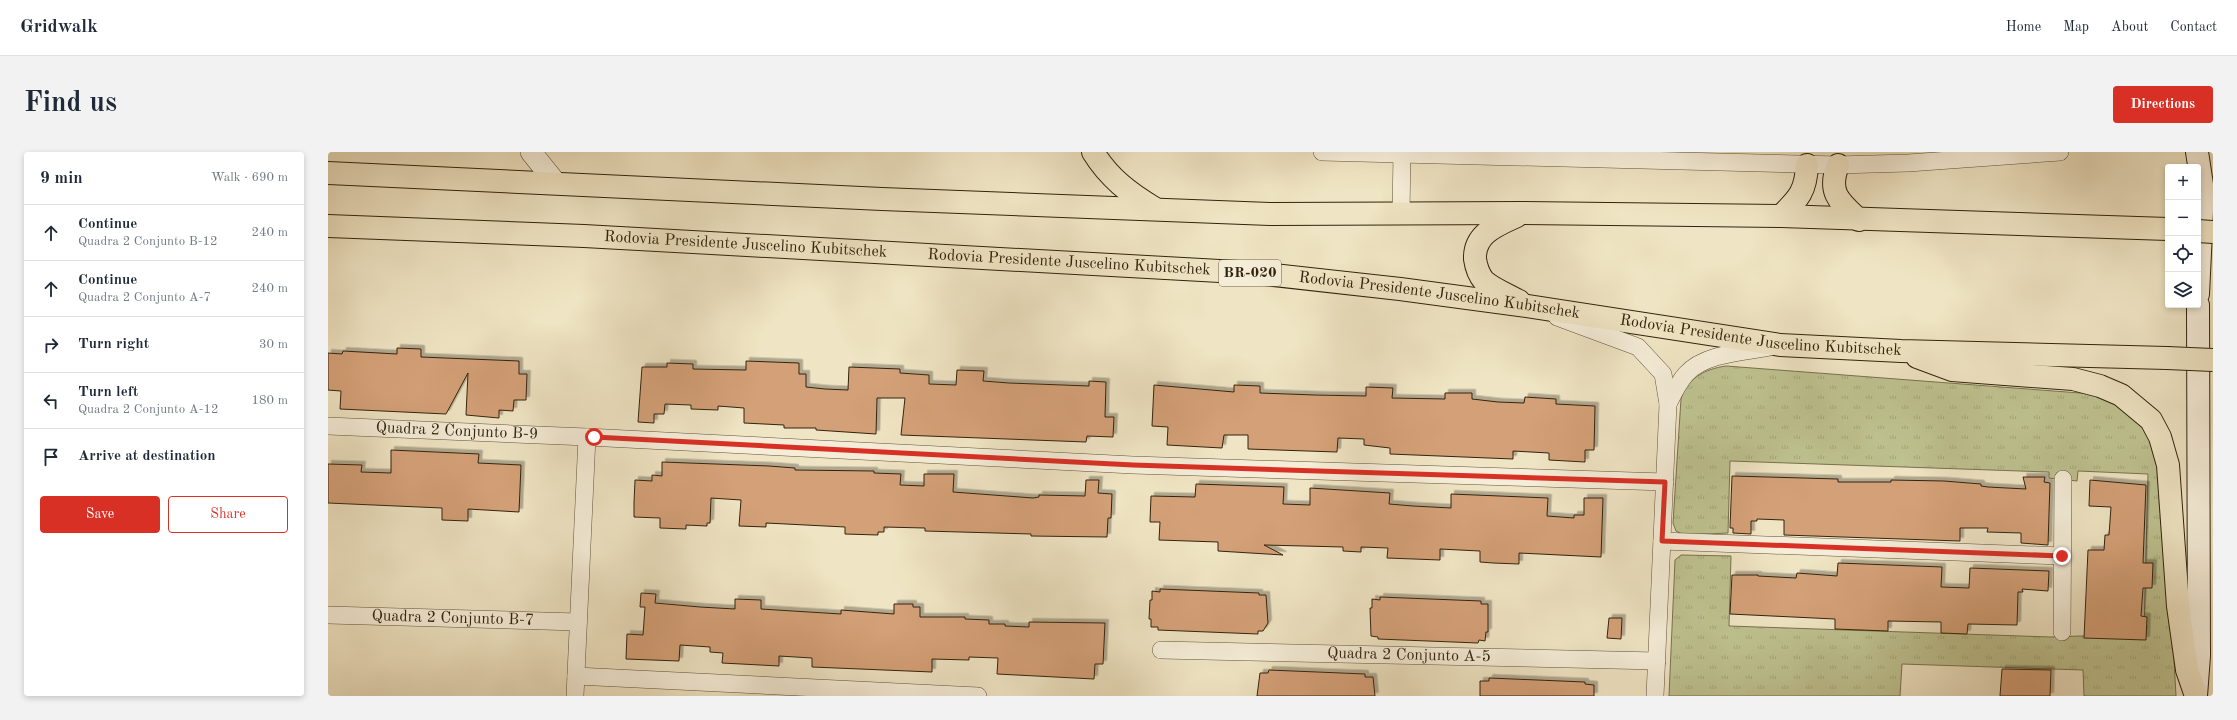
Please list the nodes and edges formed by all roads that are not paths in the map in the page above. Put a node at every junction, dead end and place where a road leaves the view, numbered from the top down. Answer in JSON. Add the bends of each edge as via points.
{"nodes":[{"id":1,"x":531,"y":152,"type":"edge"},
{"id":2,"x":1093,"y":152,"type":"edge"},
{"id":3,"x":1322,"y":152,"type":"edge"},
{"id":4,"x":2060,"y":152,"type":"edge"},
{"id":5,"x":2196,"y":152,"type":"edge"},
{"id":6,"x":2213,"y":153,"type":"edge"},
{"id":7,"x":1402,"y":154,"type":"edge"},
{"id":8,"x":1807,"y":165,"type":"junction"},
{"id":9,"x":1838,"y":165,"type":"junction"},
{"id":10,"x":328,"y":173,"type":"edge"},
{"id":11,"x":556,"y":183,"type":"junction"},
{"id":12,"x":2203,"y":190,"type":"junction"},
{"id":13,"x":1157,"y":210,"type":"junction"},
{"id":14,"x":1524,"y":213,"type":"junction"},
{"id":15,"x":1401,"y":214,"type":"junction"},
{"id":16,"x":1781,"y":216,"type":"junction"},
{"id":17,"x":1859,"y":220,"type":"junction"},
{"id":18,"x":328,"y":226,"type":"edge"},
{"id":19,"x":2165,"y":229,"type":"edge"},
{"id":20,"x":2201,"y":231,"type":"edge"},
{"id":21,"x":2213,"y":232,"type":"edge"},
{"id":22,"x":2199,"y":272,"type":"edge"},
{"id":23,"x":1527,"y":306,"type":"junction"},
{"id":24,"x":2198,"y":308,"type":"edge"},
{"id":25,"x":1780,"y":345,"type":"junction"},
{"id":26,"x":1901,"y":351,"type":"junction"},
{"id":27,"x":2213,"y":360,"type":"edge"},
{"id":28,"x":1668,"y":404,"type":"junction"},
{"id":29,"x":328,"y":426,"type":"edge"},
{"id":30,"x":587,"y":437,"type":"junction"},
{"id":31,"x":2063,"y":479,"type":"dead end"},
{"id":32,"x":1665,"y":482,"type":"junction"},
{"id":33,"x":1662,"y":541,"type":"junction"},
{"id":34,"x":2062,"y":556,"type":"junction"},
{"id":35,"x":328,"y":615,"type":"edge"},
{"id":36,"x":578,"y":622,"type":"junction"},
{"id":37,"x":2062,"y":632,"type":"dead end"},
{"id":38,"x":1161,"y":650,"type":"dead end"},
{"id":39,"x":1657,"y":661,"type":"junction"},
{"id":40,"x":576,"y":676,"type":"junction"},
{"id":41,"x":575,"y":696,"type":"edge"},
{"id":42,"x":978,"y":696,"type":"edge"},
{"id":43,"x":1656,"y":696,"type":"edge"},
{"id":44,"x":2196,"y":696,"type":"edge"}],
"edges":[{"from":1,"to":11,"type":"street"},
{"from":2,"to":13,"type":"highway","via":[[1112,178],[1130,194]]},
{"from":3,"to":7,"type":"street"},
{"from":4,"to":9,"type":"street","via":[[1908,163]]},
{"from":5,"to":12,"type":"main road"},
{"from":6,"to":12,"type":"main road"},
{"from":7,"to":8,"type":"street"},
{"from":7,"to":15,"type":"street"},
{"from":8,"to":9,"type":"street"},
{"from":8,"to":16,"type":"highway","via":[[1803,191]]},
{"from":9,"to":17,"type":"highway","via":[[1835,193],[1839,201]]},
{"from":10,"to":11,"type":"highway"},
{"from":11,"to":13,"type":"highway"},
{"from":12,"to":22,"type":"main road"},
{"from":13,"to":15,"type":"highway","via":[[1270,214]]},
{"from":14,"to":15,"type":"highway"},
{"from":14,"to":16,"type":"highway"},
{"from":14,"to":23,"type":"highway","via":[[1494,227],[1481,237],[1475,252],[1476,264],[1485,281]]},
{"from":16,"to":17,"type":"highway"},
{"from":17,"to":19,"type":"highway"},
{"from":18,"to":23,"type":"highway","name":"Rodovia Presidente Juscelino Kubitschek","number":"BR-020","via":[[584,236],[1256,273]]},
{"from":20,"to":21,"type":"highway","bridge":true},
{"from":23,"to":25,"type":"highway","name":"Rodovia Presidente Juscelino Kubitschek","number":"BR-020"},
{"from":23,"to":28,"type":"street","via":[[1638,347],[1663,374]]},
{"from":24,"to":44,"type":"main road","via":[[2199,656]]},
{"from":25,"to":26,"type":"highway","name":"Rodovia Presidente Juscelino Kubitschek","number":"BR-020"},
{"from":25,"to":28,"type":"street","via":[[1719,357],[1703,363],[1685,375]]},
{"from":26,"to":27,"type":"highway","name":"Rodovia Presidente Juscelino Kubitschek","number":"BR-020","bridge":true},
{"from":26,"to":44,"type":"highway","via":[[1952,370],[2073,379],[2100,386],[2121,395],[2150,420],[2160,437],[2168,465],[2178,606],[2187,670]]},
{"from":28,"to":32,"type":"street"},
{"from":29,"to":30,"type":"street","name":"Quadra 2 Conjunto B-9"},
{"from":30,"to":32,"type":"street","name":"Quadra 2 Conjunto B-9","via":[[1133,465]]},
{"from":30,"to":36,"type":"street"},
{"from":31,"to":34,"type":"street"},
{"from":32,"to":33,"type":"street"},
{"from":33,"to":34,"type":"street"},
{"from":33,"to":39,"type":"street"},
{"from":34,"to":37,"type":"street"},
{"from":35,"to":36,"type":"street","name":"Quadra 2 Conjunto B-7"},
{"from":36,"to":40,"type":"street"},
{"from":38,"to":39,"type":"street","name":"Quadra 2 Conjunto A-5"},
{"from":39,"to":43,"type":"street"},
{"from":40,"to":41,"type":"street"},
{"from":40,"to":42,"type":"street"}]}
